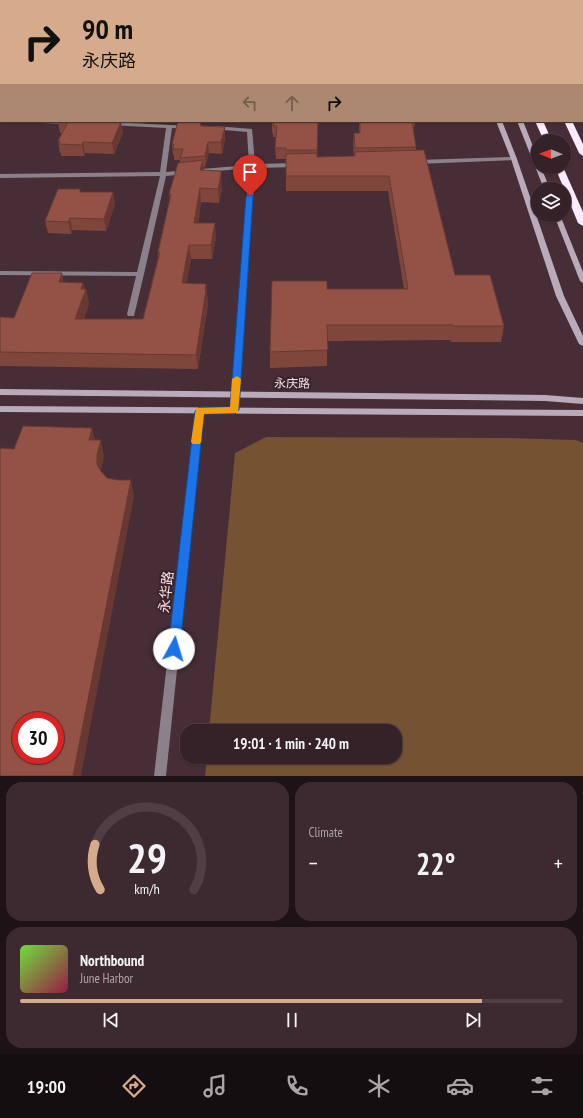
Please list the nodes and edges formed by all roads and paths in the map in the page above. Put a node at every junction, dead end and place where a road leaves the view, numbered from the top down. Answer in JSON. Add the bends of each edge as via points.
{"nodes":[{"id":1,"x":499,"y":122,"type":"edge"},
{"id":2,"x":520,"y":122,"type":"edge"},
{"id":3,"x":539,"y":122,"type":"edge"},
{"id":4,"x":568,"y":122,"type":"edge"},
{"id":5,"x":105,"y":124,"type":"edge"},
{"id":6,"x":168,"y":126,"type":"junction"},
{"id":7,"x":191,"y":127,"type":"edge"},
{"id":8,"x":206,"y":128,"type":"edge"},
{"id":9,"x":545,"y":134,"type":"edge"},
{"id":10,"x":531,"y":149,"type":"edge"},
{"id":11,"x":583,"y":153,"type":"edge"},
{"id":12,"x":514,"y":159,"type":"junction"},
{"id":13,"x":411,"y":162,"type":"edge"},
{"id":14,"x":300,"y":165,"type":"edge"},
{"id":15,"x":252,"y":166,"type":"junction"},
{"id":16,"x":164,"y":174,"type":"junction"},
{"id":17,"x":562,"y":174,"type":"edge"},
{"id":18,"x":0,"y":176,"type":"edge"},
{"id":19,"x":560,"y":222,"type":"edge"},
{"id":20,"x":583,"y":223,"type":"edge"},
{"id":21,"x":0,"y":273,"type":"edge"},
{"id":22,"x":140,"y":274,"type":"junction"},
{"id":23,"x":583,"y":281,"type":"edge"},
{"id":24,"x":131,"y":314,"type":"dead end"},
{"id":25,"x":583,"y":344,"type":"edge"},
{"id":26,"x":0,"y":392,"type":"edge"},
{"id":27,"x":236,"y":394,"type":"junction"},
{"id":28,"x":583,"y":400,"type":"edge"},
{"id":29,"x":0,"y":409,"type":"edge"},
{"id":30,"x":235,"y":410,"type":"junction"},
{"id":31,"x":200,"y":411,"type":"junction"},
{"id":32,"x":583,"y":413,"type":"edge"},
{"id":33,"x":160,"y":776,"type":"edge"}],
"edges":[{"from":1,"to":12,"type":"street"},
{"from":2,"to":10,"type":"street"},
{"from":3,"to":9,"type":"highway"},
{"from":4,"to":11,"type":"highway"},
{"from":5,"to":6,"type":"street"},
{"from":6,"to":7,"type":"street"},
{"from":6,"to":16,"type":"street"},
{"from":8,"to":15,"type":"street","via":[[250,130]]},
{"from":12,"to":13,"type":"street"},
{"from":12,"to":25,"type":"street","via":[[560,296]]},
{"from":14,"to":15,"type":"street"},
{"from":15,"to":16,"type":"street"},
{"from":15,"to":27,"type":"street"},
{"from":16,"to":18,"type":"street"},
{"from":16,"to":22,"type":"street"},
{"from":17,"to":20,"type":"highway"},
{"from":19,"to":23,"type":"street"},
{"from":21,"to":22,"type":"street"},
{"from":22,"to":24,"type":"street"},
{"from":26,"to":27,"type":"street","name":"永庆路"},
{"from":27,"to":28,"type":"street","name":"永庆路"},
{"from":27,"to":30,"type":"street"},
{"from":29,"to":31,"type":"street"},
{"from":30,"to":31,"type":"street"},
{"from":30,"to":32,"type":"street"},
{"from":31,"to":33,"type":"street","name":"永华路"}]}
